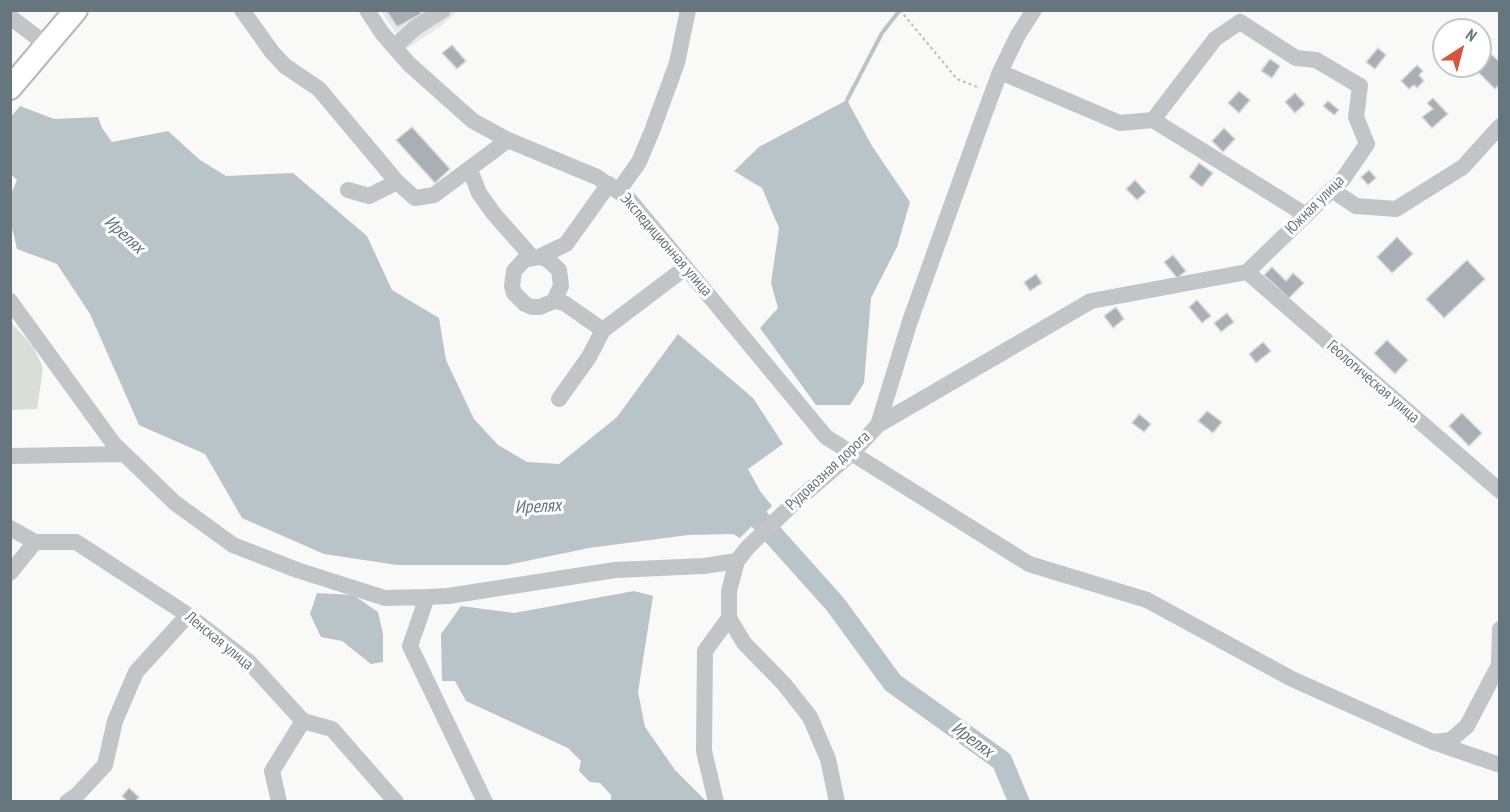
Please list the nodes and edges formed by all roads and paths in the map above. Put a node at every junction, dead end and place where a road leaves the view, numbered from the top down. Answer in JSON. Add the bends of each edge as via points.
{"nodes":[{"id":1,"x":94,"y":10,"type":"edge"},
{"id":2,"x":242,"y":10,"type":"edge"},
{"id":3,"x":367,"y":10,"type":"edge"},
{"id":4,"x":443,"y":10,"type":"edge"},
{"id":5,"x":688,"y":10,"type":"edge"},
{"id":6,"x":900,"y":10,"type":"edge"},
{"id":7,"x":1034,"y":10,"type":"edge"},
{"id":8,"x":10,"y":16,"type":"edge"},
{"id":9,"x":71,"y":18,"type":"edge"},
{"id":10,"x":47,"y":45,"type":"junction"},
{"id":11,"x":394,"y":47,"type":"junction"},
{"id":12,"x":1000,"y":72,"type":"junction"},
{"id":13,"x":16,"y":82,"type":"edge"},
{"id":14,"x":975,"y":86,"type":"dead end"},
{"id":15,"x":1153,"y":120,"type":"junction"},
{"id":16,"x":1500,"y":126,"type":"edge"},
{"id":17,"x":508,"y":140,"type":"junction"},
{"id":18,"x":470,"y":170,"type":"junction"},
{"id":19,"x":397,"y":182,"type":"junction"},
{"id":20,"x":614,"y":187,"type":"junction"},
{"id":21,"x":348,"y":190,"type":"dead end"},
{"id":22,"x":1332,"y":190,"type":"junction"},
{"id":23,"x":1306,"y":215,"type":"junction"},
{"id":24,"x":536,"y":257,"type":"junction"},
{"id":25,"x":685,"y":267,"type":"junction"},
{"id":26,"x":1247,"y":272,"type":"junction"},
{"id":27,"x":10,"y":301,"type":"edge"},
{"id":28,"x":554,"y":301,"type":"junction"},
{"id":29,"x":603,"y":330,"type":"junction"},
{"id":30,"x":559,"y":399,"type":"dead end"},
{"id":31,"x":878,"y":425,"type":"junction"},
{"id":32,"x":852,"y":453,"type":"junction"},
{"id":33,"x":124,"y":454,"type":"junction"},
{"id":34,"x":10,"y":456,"type":"edge"},
{"id":35,"x":1500,"y":491,"type":"edge"},
{"id":36,"x":10,"y":528,"type":"edge"},
{"id":37,"x":35,"y":542,"type":"junction"},
{"id":38,"x":737,"y":561,"type":"junction"},
{"id":39,"x":10,"y":573,"type":"edge"},
{"id":40,"x":427,"y":597,"type":"junction"},
{"id":41,"x":189,"y":615,"type":"junction"},
{"id":42,"x":729,"y":618,"type":"junction"},
{"id":43,"x":1500,"y":629,"type":"edge"},
{"id":44,"x":1499,"y":663,"type":"edge"},
{"id":45,"x":303,"y":721,"type":"junction"},
{"id":46,"x":1433,"y":742,"type":"junction"},
{"id":47,"x":1500,"y":765,"type":"edge"},
{"id":48,"x":67,"y":801,"type":"edge"},
{"id":49,"x":279,"y":801,"type":"edge"},
{"id":50,"x":396,"y":801,"type":"edge"},
{"id":51,"x":485,"y":801,"type":"edge"},
{"id":52,"x":716,"y":801,"type":"edge"},
{"id":53,"x":837,"y":801,"type":"edge"}],
"edges":[{"from":1,"to":9,"type":"main road"},
{"from":2,"to":19,"type":"street","via":[[272,52],[285,66],[320,89]]},
{"from":3,"to":11,"type":"street","name":"Экспедиционная улица"},
{"from":4,"to":11,"type":"street"},
{"from":5,"to":20,"type":"street","via":[[677,63],[639,162]]},
{"from":6,"to":14,"type":"path","via":[[957,79]]},
{"from":7,"to":12,"type":"street","name":"Рудовозная дорога"},
{"from":8,"to":10,"type":"street"},
{"from":9,"to":10,"type":"main road"},
{"from":10,"to":13,"type":"main road"},
{"from":11,"to":17,"type":"street","name":"Экспедиционная улица","via":[[429,84],[473,121]]},
{"from":12,"to":15,"type":"street","via":[[1120,123]]},
{"from":12,"to":31,"type":"street","name":"Рудовозная дорога","via":[[910,321]]},
{"from":15,"to":22,"type":"street","name":"Южная улица","via":[[1215,39],[1240,22],[1296,58],[1316,60],[1360,86],[1356,117],[1367,144]]},
{"from":15,"to":23,"type":"street"},
{"from":16,"to":22,"type":"street","via":[[1463,167],[1396,209],[1356,206]]},
{"from":17,"to":18,"type":"street"},
{"from":17,"to":20,"type":"street","name":"Экспедиционная улица"},
{"from":18,"to":19,"type":"street","via":[[424,198],[415,198]]},
{"from":18,"to":24,"type":"street","via":[[479,193],[494,214]]},
{"from":19,"to":21,"type":"street","via":[[369,196]]},
{"from":20,"to":24,"type":"street","via":[[566,244]]},
{"from":20,"to":25,"type":"street","name":"Экспедиционная улица","via":[[641,211]]},
{"from":22,"to":23,"type":"street","name":"Южная улица"},
{"from":23,"to":26,"type":"street","name":"Южная улица"},
{"from":24,"to":28,"type":"street","via":[[554,264],[562,278]]},
{"from":24,"to":28,"type":"street","via":[[524,260],[514,271],[514,293],[532,307]]},
{"from":25,"to":29,"type":"street"},
{"from":25,"to":32,"type":"street","name":"Экспедиционная улица","via":[[826,437]]},
{"from":26,"to":31,"type":"street","via":[[1091,301]]},
{"from":26,"to":35,"type":"street","name":"Геологическая улица"},
{"from":27,"to":33,"type":"street"},
{"from":28,"to":29,"type":"street","via":[[564,303]]},
{"from":29,"to":30,"type":"street"},
{"from":31,"to":32,"type":"street","name":"Рудовозная дорога"},
{"from":32,"to":38,"type":"street","name":"Рудовозная дорога","via":[[781,515]]},
{"from":32,"to":46,"type":"street","name":"Экспедиционная улица","via":[[1029,564],[1147,600],[1292,679]]},
{"from":33,"to":34,"type":"street"},
{"from":33,"to":40,"type":"street","via":[[175,503],[233,545],[385,598]]},
{"from":36,"to":37,"type":"street","name":"Ленская улица"},
{"from":37,"to":39,"type":"street"},
{"from":37,"to":41,"type":"street","name":"Ленская улица","via":[[76,542]]},
{"from":38,"to":40,"type":"street","via":[[615,570]]},
{"from":38,"to":42,"type":"street","name":"Рудовозная дорога","via":[[729,591]]},
{"from":40,"to":51,"type":"street","via":[[410,645]]},
{"from":41,"to":45,"type":"street","name":"Ленская улица","via":[[249,662]]},
{"from":41,"to":48,"type":"street","via":[[136,672],[115,721],[105,765]]},
{"from":42,"to":52,"type":"street","via":[[705,651],[704,751]]},
{"from":42,"to":53,"type":"street","via":[[744,643],[810,717],[828,759]]},
{"from":43,"to":44,"type":"street"},
{"from":44,"to":46,"type":"street","via":[[1467,726],[1451,740]]},
{"from":45,"to":49,"type":"street","via":[[272,771]]},
{"from":45,"to":50,"type":"street","via":[[332,729]]},
{"from":46,"to":47,"type":"street","name":"Экспедиционная улица"}]}
